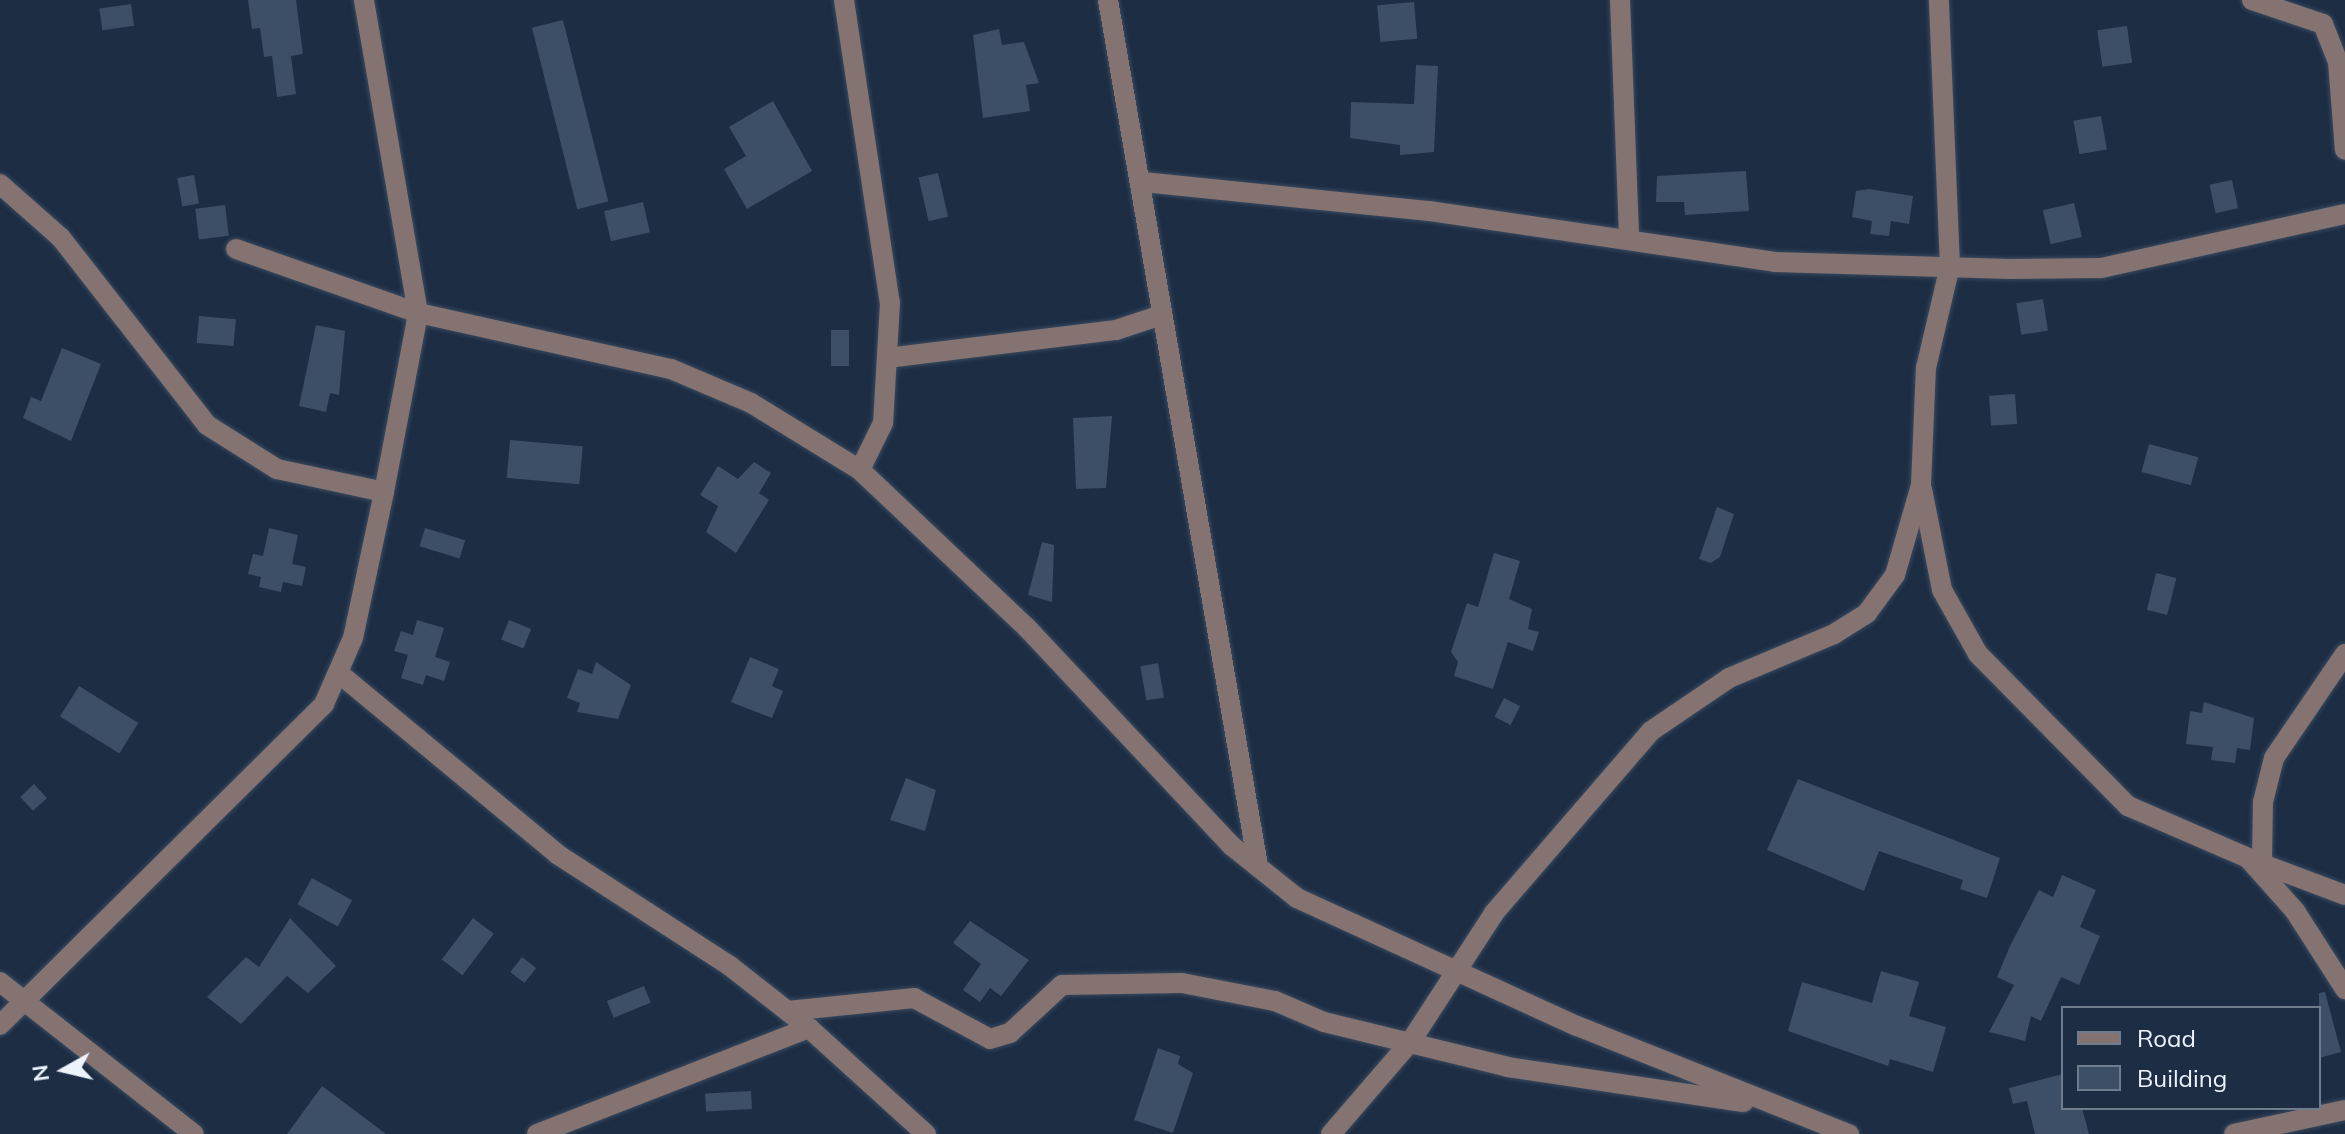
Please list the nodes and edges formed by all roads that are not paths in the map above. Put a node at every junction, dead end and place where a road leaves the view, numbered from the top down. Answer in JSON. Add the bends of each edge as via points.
{"nodes":[{"id":1,"x":364,"y":0,"type":"edge"},
{"id":2,"x":844,"y":0,"type":"edge"},
{"id":3,"x":1108,"y":0,"type":"edge"},
{"id":4,"x":1620,"y":0,"type":"edge"},
{"id":5,"x":1939,"y":0,"type":"edge"},
{"id":6,"x":2252,"y":0,"type":"edge"},
{"id":7,"x":2345,"y":150,"type":"edge"},
{"id":8,"x":1143,"y":182,"type":"junction"},
{"id":9,"x":0,"y":184,"type":"edge"},
{"id":10,"x":2345,"y":214,"type":"edge"},
{"id":11,"x":1629,"y":237,"type":"junction"},
{"id":12,"x":236,"y":249,"type":"dead end"},
{"id":13,"x":1950,"y":266,"type":"junction"},
{"id":14,"x":418,"y":313,"type":"junction"},
{"id":15,"x":1161,"y":315,"type":"junction"},
{"id":16,"x":887,"y":358,"type":"junction"},
{"id":17,"x":860,"y":470,"type":"junction"},
{"id":18,"x":1921,"y":485,"type":"junction"},
{"id":19,"x":384,"y":492,"type":"junction"},
{"id":20,"x":2345,"y":654,"type":"edge"},
{"id":21,"x":341,"y":675,"type":"junction"},
{"id":22,"x":2255,"y":861,"type":"junction"},
{"id":23,"x":1258,"y":866,"type":"junction"},
{"id":24,"x":2345,"y":895,"type":"edge"},
{"id":25,"x":1455,"y":970,"type":"junction"},
{"id":26,"x":0,"y":982,"type":"edge"},
{"id":27,"x":2345,"y":989,"type":"edge"},
{"id":28,"x":25,"y":1002,"type":"junction"},
{"id":29,"x":788,"y":1011,"type":"junction"},
{"id":30,"x":0,"y":1025,"type":"edge"},
{"id":31,"x":809,"y":1028,"type":"junction"},
{"id":32,"x":1411,"y":1041,"type":"junction"},
{"id":33,"x":1772,"y":1108,"type":"junction"},
{"id":34,"x":2345,"y":1110,"type":"edge"},
{"id":35,"x":194,"y":1134,"type":"edge"},
{"id":36,"x":537,"y":1134,"type":"edge"},
{"id":37,"x":926,"y":1134,"type":"edge"},
{"id":38,"x":1331,"y":1134,"type":"edge"},
{"id":39,"x":1788,"y":1134,"type":"edge"},
{"id":40,"x":1849,"y":1134,"type":"edge"},
{"id":41,"x":2234,"y":1134,"type":"edge"}],
"edges":[{"from":1,"to":14,"type":"street"},
{"from":2,"to":16,"type":"street","via":[[890,303]]},
{"from":3,"to":8,"type":"street"},
{"from":4,"to":11,"type":"street"},
{"from":5,"to":13,"type":"street"},
{"from":6,"to":7,"type":"street","via":[[2323,24],[2338,62]]},
{"from":8,"to":11,"type":"street"},
{"from":8,"to":15,"type":"street"},
{"from":9,"to":19,"type":"street","via":[[61,238],[175,389],[239,450],[313,479]]},
{"from":10,"to":13,"type":"street","via":[[2101,268]]},
{"from":11,"to":13,"type":"street","via":[[1775,262]]},
{"from":12,"to":14,"type":"street"},
{"from":13,"to":18,"type":"street","via":[[1926,368]]},
{"from":14,"to":17,"type":"street","via":[[567,341],[716,385]]},
{"from":14,"to":19,"type":"street"},
{"from":15,"to":16,"type":"street","via":[[1101,332]]},
{"from":15,"to":23,"type":"street"},
{"from":16,"to":17,"type":"street","via":[[883,423]]},
{"from":17,"to":23,"type":"street","via":[[1028,629]]},
{"from":18,"to":22,"type":"street","via":[[1942,590],[1978,654],[2128,806]]},
{"from":18,"to":25,"type":"street","via":[[1895,575],[1867,613],[1729,678],[1651,731],[1589,797]]},
{"from":19,"to":21,"type":"street"},
{"from":20,"to":22,"type":"street","via":[[2274,758]]},
{"from":21,"to":28,"type":"street","via":[[324,704]]},
{"from":21,"to":29,"type":"street","via":[[557,854]]},
{"from":22,"to":24,"type":"street"},
{"from":22,"to":27,"type":"street"},
{"from":23,"to":25,"type":"street","via":[[1297,898]]},
{"from":25,"to":32,"type":"street"},
{"from":25,"to":33,"type":"street"},
{"from":26,"to":28,"type":"street"},
{"from":28,"to":30,"type":"street"},
{"from":28,"to":35,"type":"street"},
{"from":29,"to":31,"type":"street"},
{"from":29,"to":32,"type":"street","via":[[914,998],[990,1039],[1010,1033],[1062,985],[1182,983]]},
{"from":31,"to":36,"type":"street"},
{"from":31,"to":37,"type":"street"},
{"from":32,"to":33,"type":"street","via":[[1584,1081]]},
{"from":32,"to":38,"type":"street"},
{"from":33,"to":39,"type":"street"},
{"from":33,"to":40,"type":"street"},
{"from":34,"to":41,"type":"street"}]}
